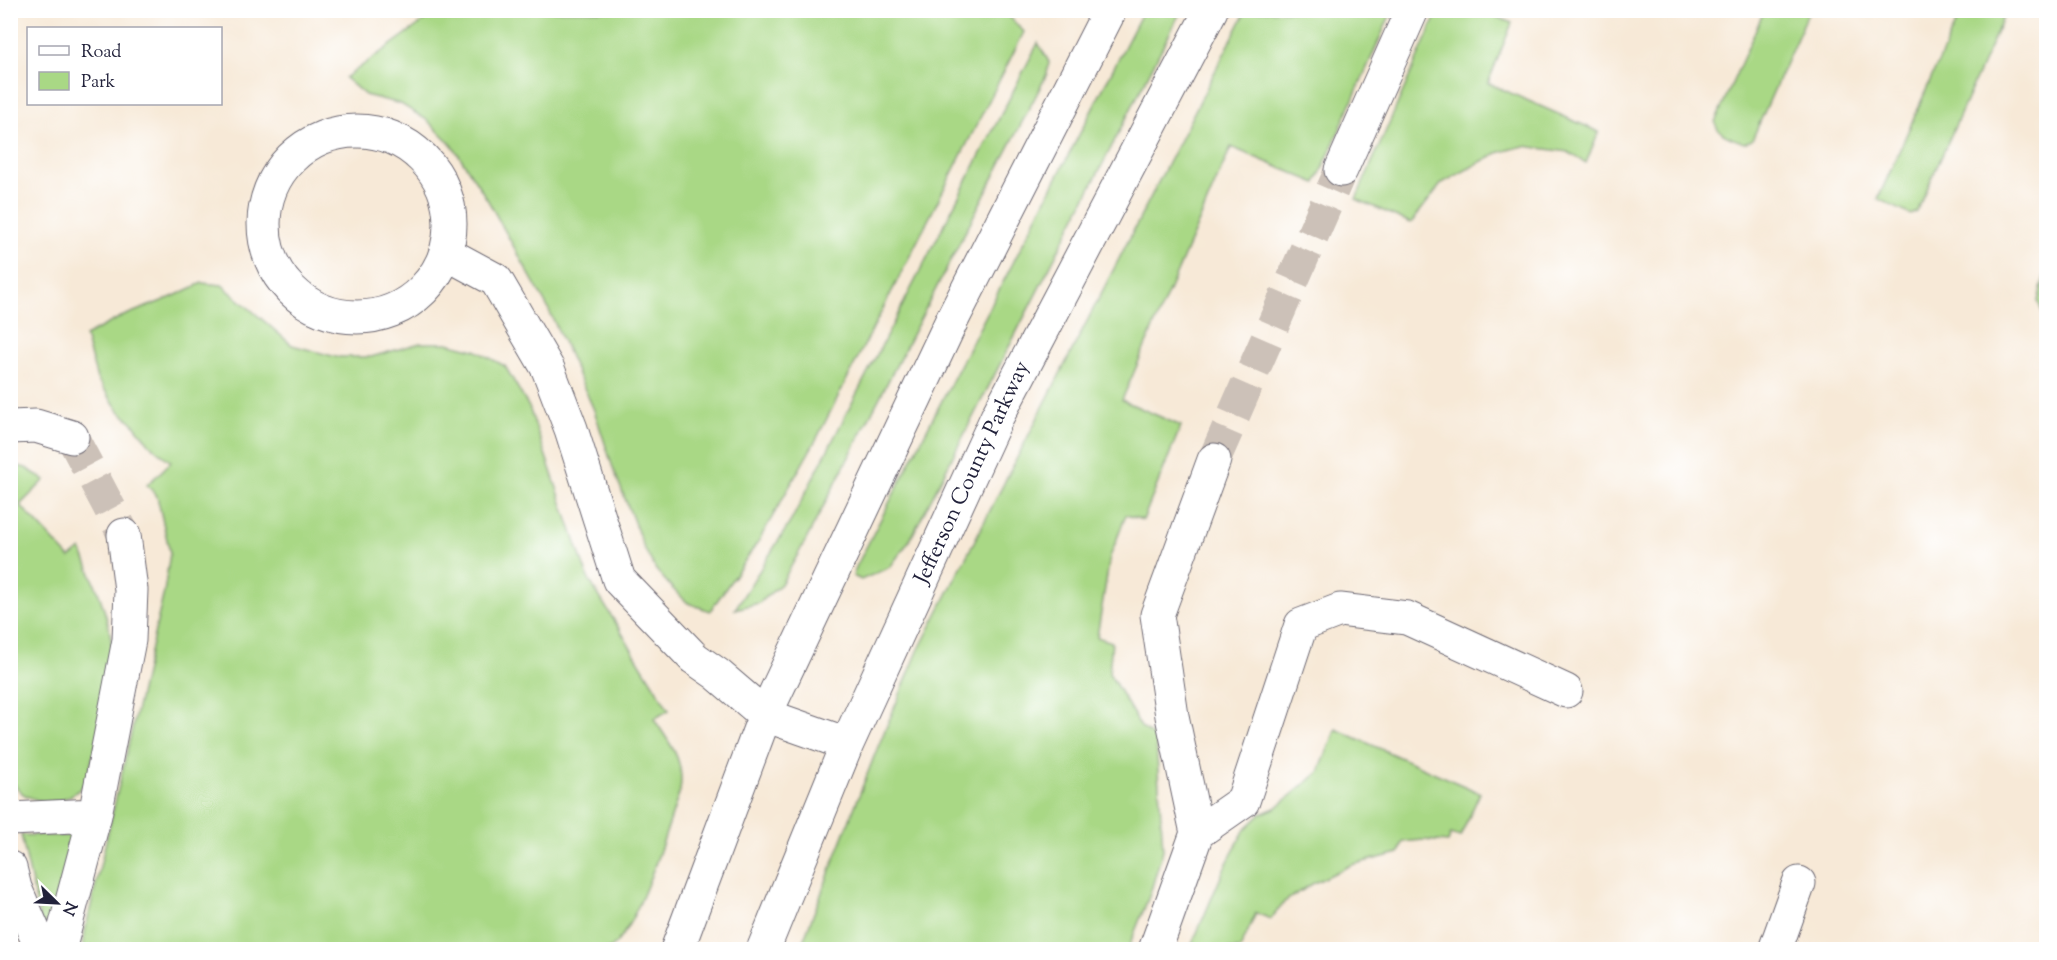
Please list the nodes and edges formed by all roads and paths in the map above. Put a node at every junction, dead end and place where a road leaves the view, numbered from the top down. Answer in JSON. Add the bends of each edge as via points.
{"nodes":[{"id":1,"x":1110,"y":10,"type":"edge"},
{"id":2,"x":1211,"y":10,"type":"edge"},
{"id":3,"x":1412,"y":10,"type":"edge"},
{"id":4,"x":1341,"y":170,"type":"tunnel mouth"},
{"id":5,"x":446,"y":253,"type":"junction"},
{"id":6,"x":10,"y":427,"type":"edge"},
{"id":7,"x":72,"y":437,"type":"dead end"},
{"id":8,"x":1214,"y":460,"type":"tunnel mouth"},
{"id":9,"x":124,"y":535,"type":"tunnel mouth"},
{"id":10,"x":1566,"y":691,"type":"dead end"},
{"id":11,"x":765,"y":715,"type":"junction"},
{"id":12,"x":847,"y":744,"type":"junction"},
{"id":13,"x":95,"y":815,"type":"junction"},
{"id":14,"x":10,"y":819,"type":"edge"},
{"id":15,"x":1197,"y":832,"type":"junction"},
{"id":16,"x":10,"y":868,"type":"edge"},
{"id":17,"x":1799,"y":883,"type":"dead end"},
{"id":18,"x":42,"y":950,"type":"edge"},
{"id":19,"x":59,"y":950,"type":"edge"},
{"id":20,"x":677,"y":950,"type":"edge"},
{"id":21,"x":763,"y":950,"type":"edge"},
{"id":22,"x":1155,"y":950,"type":"edge"},
{"id":23,"x":1775,"y":950,"type":"edge"}],
"edges":[{"from":1,"to":11,"type":"street","via":[[953,318]]},
{"from":2,"to":12,"type":"street","name":"Jefferson County Parkway","via":[[997,417]]},
{"from":3,"to":4,"type":"street"},
{"from":5,"to":5,"type":"street","via":[[451,223],[446,193],[431,166],[408,145],[381,133],[350,130],[320,138],[294,155],[276,179],[265,208],[266,240],[275,269],[294,293],[320,310],[350,317],[381,315],[409,302],[432,280]]},
{"from":5,"to":11,"type":"street","via":[[496,280],[548,369],[619,580],[694,658]]},
{"from":6,"to":7,"type":"street","via":[[36,426]]},
{"from":8,"to":15,"type":"street","via":[[1157,615],[1172,716]]},
{"from":9,"to":13,"type":"street","via":[[131,590],[129,640]]},
{"from":10,"to":15,"type":"street","via":[[1407,618],[1340,610],[1311,621],[1301,625],[1243,801]]},
{"from":11,"to":12,"type":"street"},
{"from":11,"to":20,"type":"street"},
{"from":12,"to":21,"type":"street","name":"Jefferson County Parkway"},
{"from":13,"to":14,"type":"street"},
{"from":13,"to":19,"type":"street"},
{"from":15,"to":22,"type":"street"},
{"from":16,"to":18,"type":"street"},
{"from":17,"to":23,"type":"street"}]}
